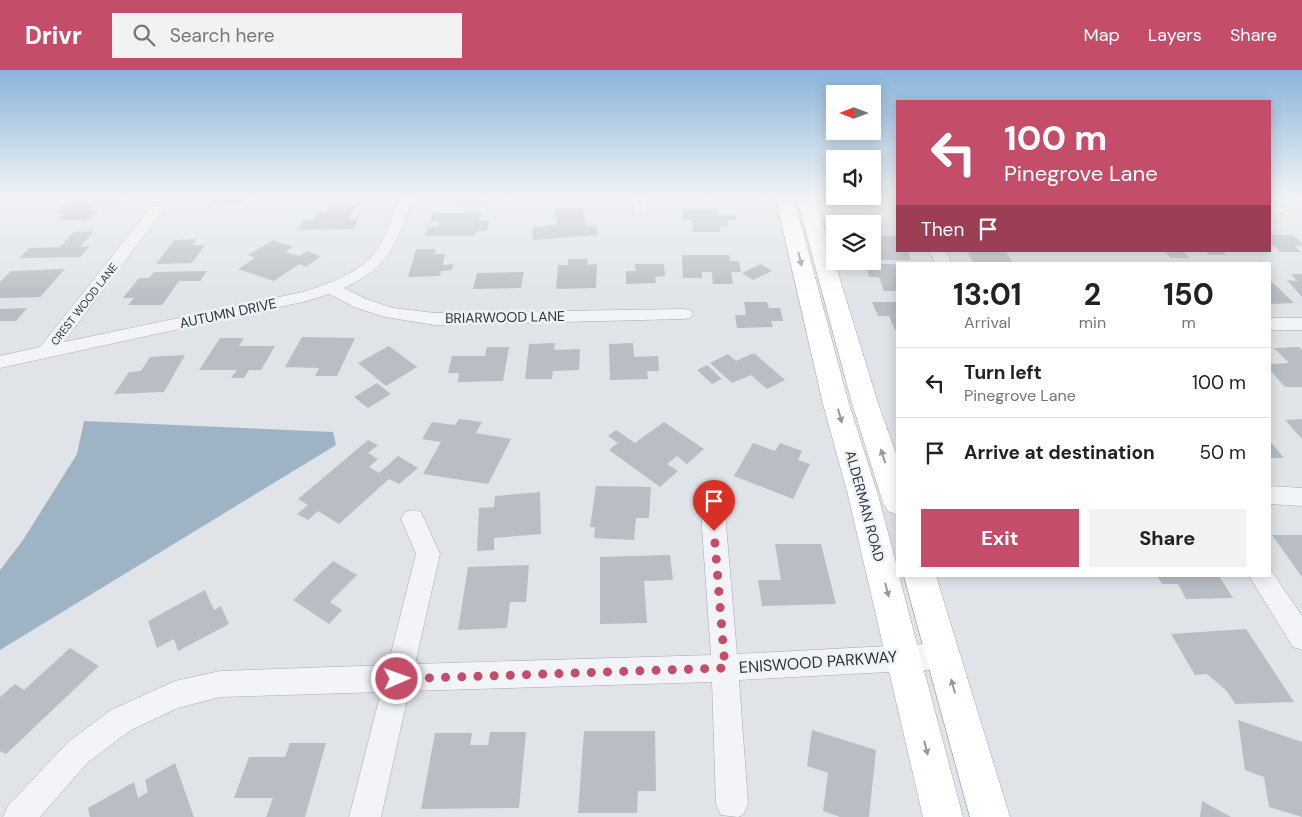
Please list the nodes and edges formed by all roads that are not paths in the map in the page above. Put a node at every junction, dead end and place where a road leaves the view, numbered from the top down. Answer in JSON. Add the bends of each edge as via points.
{"nodes":[{"id":1,"x":141,"y":230,"type":"edge"},
{"id":2,"x":392,"y":230,"type":"edge"},
{"id":3,"x":793,"y":230,"type":"edge"},
{"id":4,"x":815,"y":230,"type":"edge"},
{"id":5,"x":332,"y":289,"type":"junction"},
{"id":6,"x":684,"y":314,"type":"dead end"},
{"id":7,"x":1271,"y":324,"type":"edge"},
{"id":8,"x":1302,"y":324,"type":"edge"},
{"id":9,"x":47,"y":351,"type":"junction"},
{"id":10,"x":0,"y":362,"type":"edge"},
{"id":11,"x":1271,"y":495,"type":"edge"},
{"id":12,"x":896,"y":498,"type":"edge"},
{"id":13,"x":1302,"y":498,"type":"edge"},
{"id":14,"x":896,"y":504,"type":"edge"},
{"id":15,"x":866,"y":506,"type":"junction"},
{"id":16,"x":713,"y":513,"type":"dead end"},
{"id":17,"x":413,"y":519,"type":"dead end"},
{"id":18,"x":920,"y":577,"type":"edge"},
{"id":19,"x":1262,"y":577,"type":"edge"},
{"id":20,"x":1302,"y":638,"type":"edge"},
{"id":21,"x":944,"y":656,"type":"junction"},
{"id":22,"x":904,"y":657,"type":"junction"},
{"id":23,"x":725,"y":668,"type":"junction"},
{"id":24,"x":397,"y":679,"type":"junction"},
{"id":25,"x":732,"y":804,"type":"dead end"},
{"id":26,"x":19,"y":817,"type":"edge"},
{"id":27,"x":365,"y":817,"type":"edge"},
{"id":28,"x":943,"y":817,"type":"edge"},
{"id":29,"x":990,"y":817,"type":"edge"}],
"edges":[{"from":1,"to":9,"type":"street","name":"CREST WOOD LANE"},
{"from":2,"to":5,"type":"street","name":"AUTUMN DRIVE","via":[[380,256],[359,274]]},
{"from":3,"to":15,"type":"main road","name":"ALDERMAN ROAD","one_way":true,"via":[[836,404]]},
{"from":12,"to":4,"type":"main road","one_way":true},
{"from":5,"to":6,"type":"street","name":"BRIARWOOD LANE","via":[[391,313],[435,318]]},
{"from":5,"to":9,"type":"street","name":"AUTUMN DRIVE"},
{"from":7,"to":8,"type":"street"},
{"from":9,"to":10,"type":"street","name":"AUTUMN DRIVE"},
{"from":11,"to":13,"type":"street"},
{"from":14,"to":15,"type":"street"},
{"from":15,"to":22,"type":"main road","name":"ALDERMAN ROAD","one_way":true},
{"from":16,"to":23,"type":"street"},
{"from":17,"to":24,"type":"street","via":[[428,554]]},
{"from":18,"to":21,"type":"main road"},
{"from":19,"to":20,"type":"street"},
{"from":21,"to":22,"type":"street","name":"ENISWOOD PARKWAY"},
{"from":29,"to":21,"type":"main road","one_way":true},
{"from":22,"to":23,"type":"street","name":"ENISWOOD PARKWAY"},
{"from":22,"to":28,"type":"main road","name":"ALDERMAN ROAD","one_way":true},
{"from":23,"to":24,"type":"street","name":"ENISWOOD PARKWAY"},
{"from":23,"to":25,"type":"street"},
{"from":24,"to":26,"type":"street","name":"ENISWOOD PARKWAY","via":[[220,684],[175,695],[121,720],[77,752]]},
{"from":24,"to":27,"type":"street"}]}
